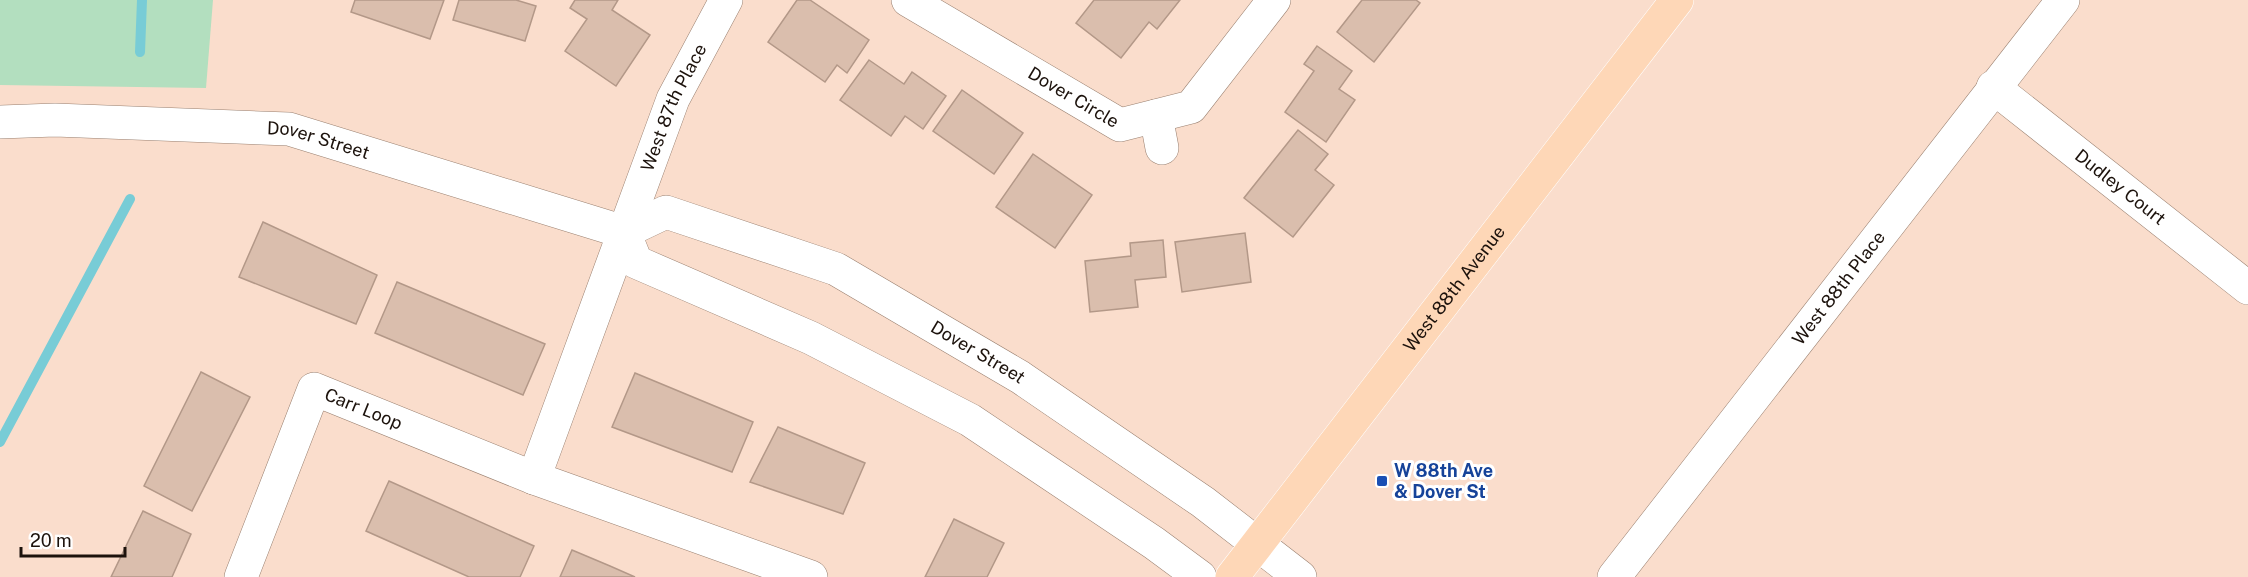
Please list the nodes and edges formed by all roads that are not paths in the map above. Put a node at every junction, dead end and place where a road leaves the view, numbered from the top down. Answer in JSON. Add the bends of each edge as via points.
{"nodes":[{"id":1,"x":726,"y":0,"type":"edge"},
{"id":2,"x":908,"y":0,"type":"edge"},
{"id":3,"x":1274,"y":0,"type":"edge"},
{"id":4,"x":1677,"y":0,"type":"edge"},
{"id":5,"x":2063,"y":0,"type":"edge"},
{"id":6,"x":1993,"y":87,"type":"junction"},
{"id":7,"x":1156,"y":116,"type":"junction"},
{"id":8,"x":0,"y":122,"type":"edge"},
{"id":9,"x":1162,"y":148,"type":"dead end"},
{"id":10,"x":626,"y":225,"type":"junction"},
{"id":11,"x":2248,"y":288,"type":"edge"},
{"id":12,"x":534,"y":478,"type":"junction"},
{"id":13,"x":1258,"y":544,"type":"junction"},
{"id":14,"x":241,"y":577,"type":"edge"},
{"id":15,"x":811,"y":577,"type":"edge"},
{"id":16,"x":1200,"y":577,"type":"edge"},
{"id":17,"x":1232,"y":577,"type":"edge"},
{"id":18,"x":1300,"y":577,"type":"edge"},
{"id":19,"x":1614,"y":577,"type":"edge"}],
"edges":[{"from":1,"to":10,"type":"street","name":"West 87th Place","via":[[673,99]]},
{"from":2,"to":7,"type":"street","name":"Dover Circle","via":[[1120,125]]},
{"from":3,"to":7,"type":"street","name":"Dover Circle","via":[[1191,107]]},
{"from":4,"to":13,"type":"main road","name":"West 88th Avenue"},
{"from":5,"to":6,"type":"street","name":"West 88th Place"},
{"from":6,"to":11,"type":"street","name":"Dudley Court"},
{"from":6,"to":19,"type":"street","name":"West 88th Place"},
{"from":7,"to":9,"type":"street"},
{"from":8,"to":10,"type":"street","name":"Dover Street","via":[[55,120],[288,129]]},
{"from":10,"to":12,"type":"street"},
{"from":10,"to":13,"type":"street","name":"Dover Street","via":[[666,212],[836,269],[1020,377]]},
{"from":10,"to":16,"type":"street","via":[[636,262],[811,338],[970,420]]},
{"from":12,"to":14,"type":"street","name":"Carr Loop","via":[[314,389]]},
{"from":12,"to":15,"type":"street","name":"Carr Loop"},
{"from":13,"to":17,"type":"main road","name":"West 88th Avenue"},
{"from":13,"to":18,"type":"street","name":"Dover Street"}]}
